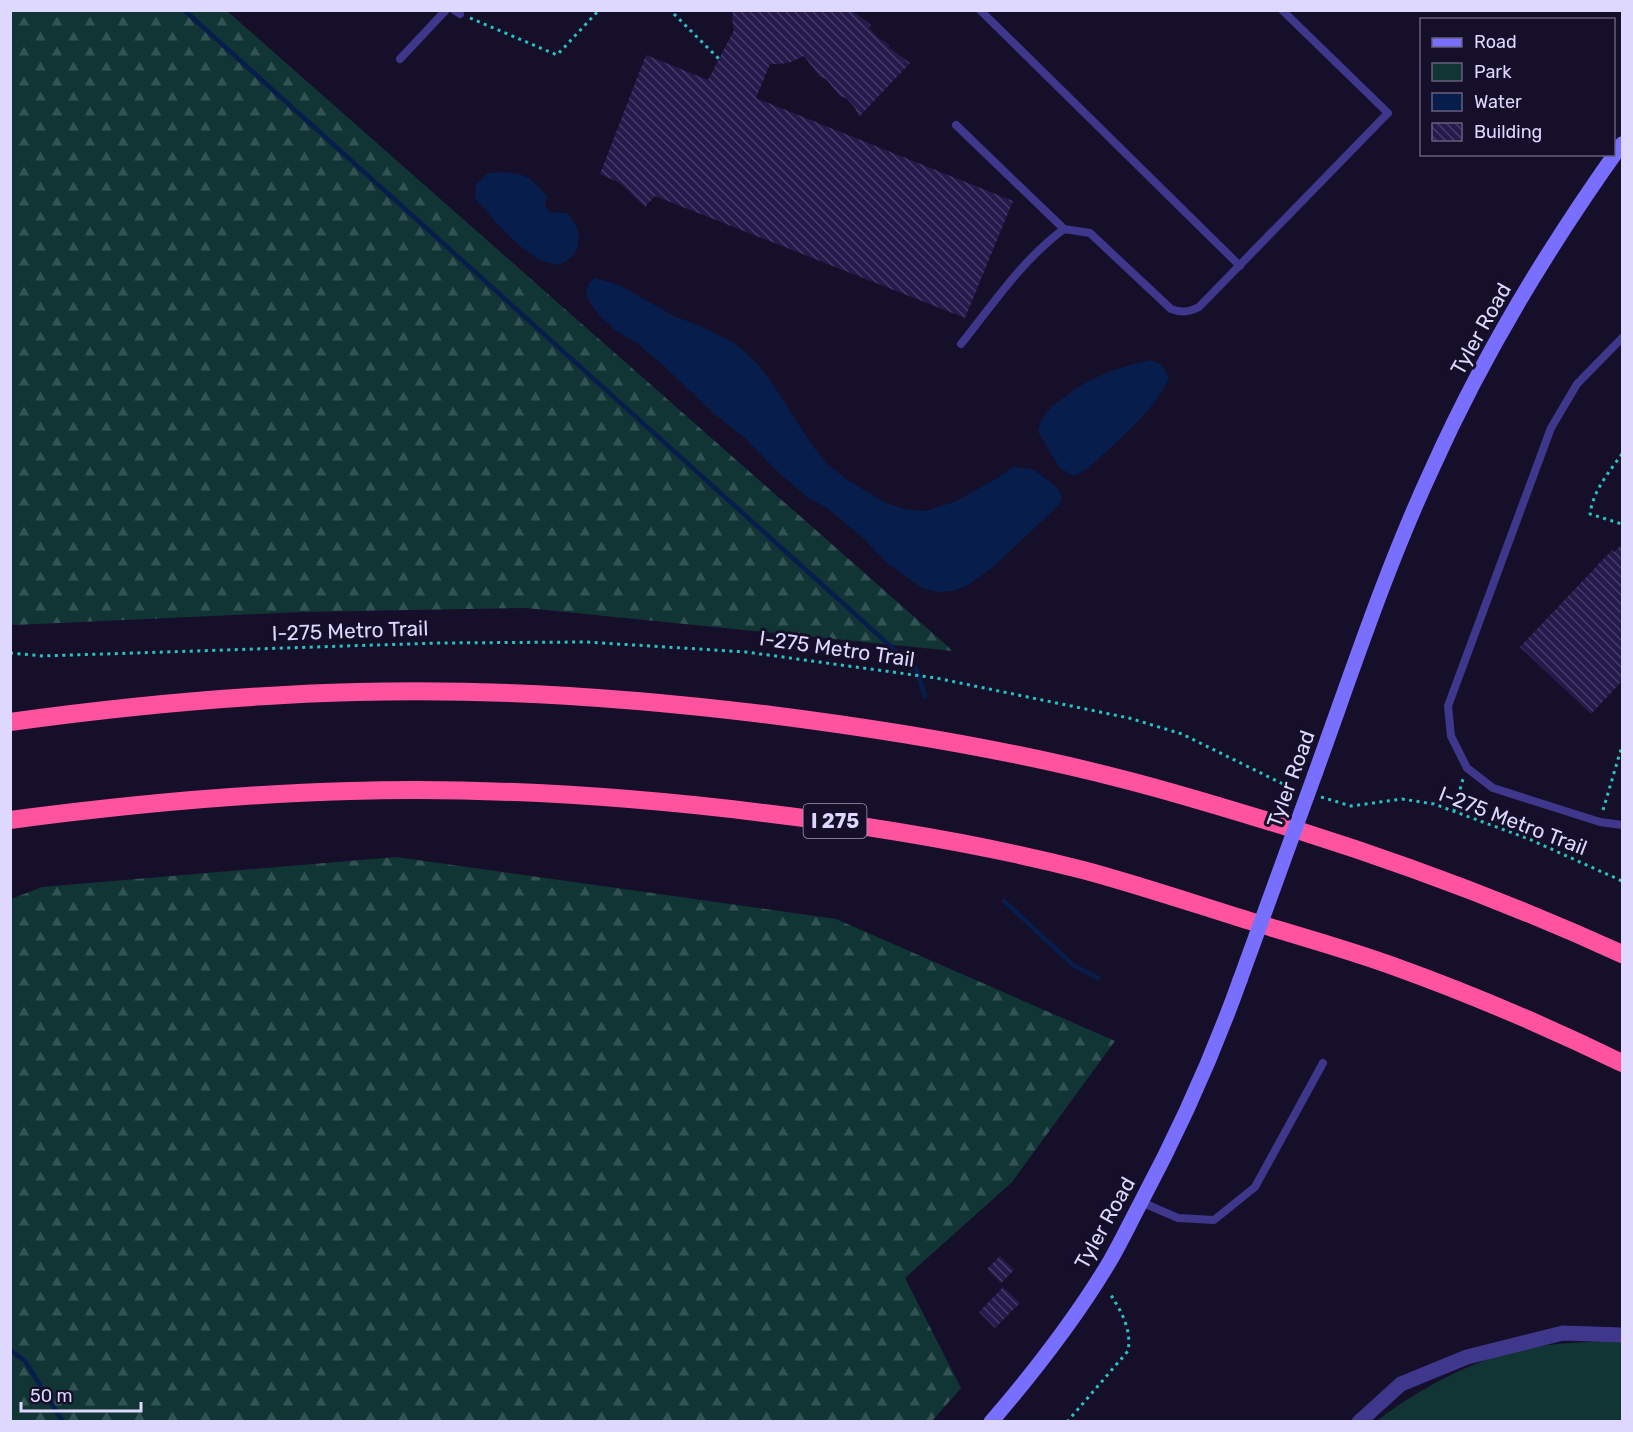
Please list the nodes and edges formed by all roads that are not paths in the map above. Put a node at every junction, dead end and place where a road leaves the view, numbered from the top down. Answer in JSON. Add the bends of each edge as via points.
{"nodes":[{"id":1,"x":446,"y":10,"type":"edge"},
{"id":2,"x":980,"y":10,"type":"edge"},
{"id":3,"x":1282,"y":10,"type":"edge"},
{"id":4,"x":400,"y":59,"type":"dead end"},
{"id":5,"x":956,"y":125,"type":"dead end"},
{"id":6,"x":1615,"y":156,"type":"edge"},
{"id":7,"x":1064,"y":229,"type":"junction"},
{"id":8,"x":1240,"y":266,"type":"junction"},
{"id":9,"x":1623,"y":338,"type":"edge"},
{"id":10,"x":962,"y":344,"type":"dead end"},
{"id":11,"x":10,"y":722,"type":"edge"},
{"id":12,"x":10,"y":820,"type":"edge"},
{"id":13,"x":1623,"y":825,"type":"edge"},
{"id":14,"x":1623,"y":954,"type":"edge"},
{"id":15,"x":1323,"y":1063,"type":"dead end"},
{"id":16,"x":1623,"y":1063,"type":"edge"},
{"id":17,"x":1141,"y":1202,"type":"junction"},
{"id":18,"x":1623,"y":1335,"type":"edge"},
{"id":19,"x":990,"y":1422,"type":"edge"},
{"id":20,"x":1359,"y":1422,"type":"edge"}],
"edges":[{"from":1,"to":4,"type":"lane"},
{"from":2,"to":8,"type":"lane"},
{"from":3,"to":8,"type":"lane","via":[[1388,113]]},
{"from":5,"to":7,"type":"lane"},
{"from":6,"to":17,"type":"street","name":"Tyler Road","bridge":true,"via":[[1538,270],[1431,469],[1374,610],[1219,1038]]},
{"from":7,"to":8,"type":"lane","via":[[1090,233],[1164,304],[1178,312],[1199,307]]},
{"from":7,"to":10,"type":"lane","via":[[1016,275]]},
{"from":9,"to":13,"type":"lane","via":[[1577,384],[1551,428],[1448,706],[1451,736],[1467,768],[1493,788],[1599,822]]},
{"from":11,"to":14,"type":"highway","via":[[270,695],[451,692],[609,698],[837,723],[1010,754],[1200,799],[1420,872]]},
{"from":12,"to":16,"type":"highway","number":"I 275","via":[[251,795],[445,790],[638,799],[838,822],[994,850],[1131,884],[1391,965]]},
{"from":15,"to":17,"type":"lane","via":[[1255,1187],[1214,1220],[1178,1218]]},
{"from":17,"to":19,"type":"street","name":"Tyler Road","via":[[1099,1278],[1052,1346]]},
{"from":18,"to":20,"type":"street","via":[[1563,1333],[1467,1357],[1401,1384]]}]}
